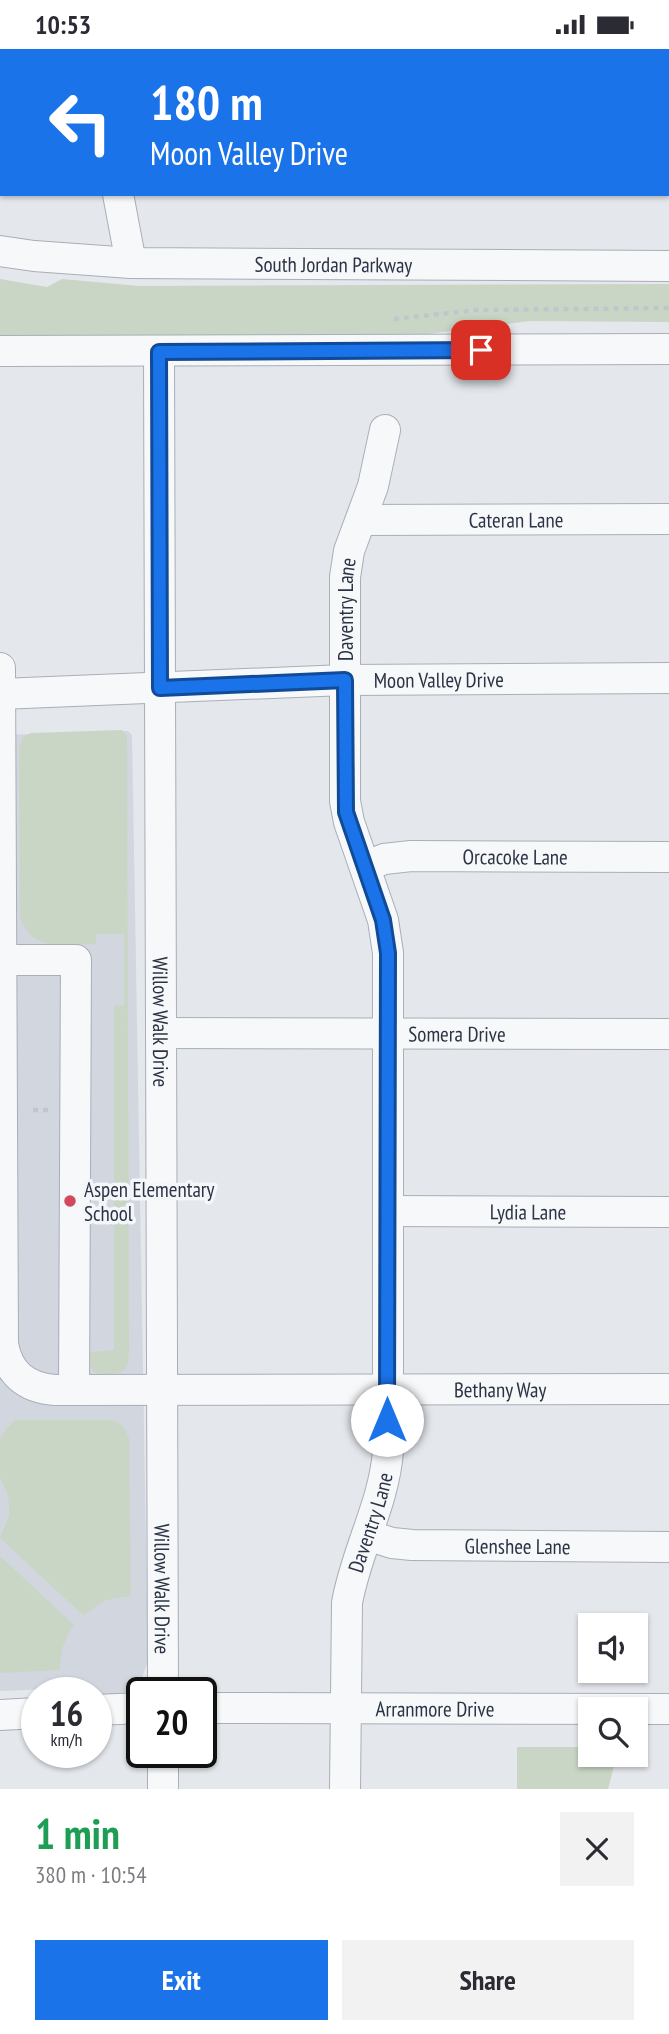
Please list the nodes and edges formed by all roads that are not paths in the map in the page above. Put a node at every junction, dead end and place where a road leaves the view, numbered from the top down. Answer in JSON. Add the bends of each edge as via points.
{"nodes":[{"id":1,"x":118,"y":196,"type":"edge"},
{"id":2,"x":0,"y":251,"type":"edge"},
{"id":3,"x":131,"y":263,"type":"junction"},
{"id":4,"x":669,"y":266,"type":"edge"},
{"id":5,"x":669,"y":349,"type":"edge"},
{"id":6,"x":0,"y":351,"type":"edge"},
{"id":7,"x":159,"y":352,"type":"junction"},
{"id":8,"x":386,"y":430,"type":"dead end"},
{"id":9,"x":669,"y":519,"type":"edge"},
{"id":10,"x":362,"y":520,"type":"junction"},
{"id":11,"x":669,"y":678,"type":"edge"},
{"id":12,"x":345,"y":680,"type":"junction"},
{"id":13,"x":0,"y":685,"type":"edge"},
{"id":14,"x":160,"y":688,"type":"junction"},
{"id":15,"x":669,"y":857,"type":"edge"},
{"id":16,"x":365,"y":867,"type":"junction"},
{"id":17,"x":1,"y":960,"type":"edge"},
{"id":18,"x":161,"y":1033,"type":"junction"},
{"id":19,"x":388,"y":1033,"type":"junction"},
{"id":20,"x":669,"y":1034,"type":"edge"},
{"id":21,"x":388,"y":1211,"type":"junction"},
{"id":22,"x":669,"y":1212,"type":"edge"},
{"id":23,"x":669,"y":1389,"type":"edge"},
{"id":24,"x":74,"y":1390,"type":"junction"},
{"id":25,"x":162,"y":1390,"type":"junction"},
{"id":26,"x":387,"y":1390,"type":"junction"},
{"id":27,"x":367,"y":1535,"type":"junction"},
{"id":28,"x":669,"y":1547,"type":"edge"},
{"id":29,"x":163,"y":1677,"type":"edge"},
{"id":30,"x":217,"y":1708,"type":"edge"},
{"id":31,"x":345,"y":1708,"type":"junction"},
{"id":32,"x":669,"y":1709,"type":"edge"},
{"id":33,"x":21,"y":1713,"type":"edge"},
{"id":34,"x":0,"y":1714,"type":"edge"},
{"id":35,"x":163,"y":1768,"type":"edge"},
{"id":36,"x":163,"y":1789,"type":"edge"},
{"id":37,"x":345,"y":1789,"type":"edge"}],
"edges":[{"from":1,"to":3,"type":"street"},
{"from":2,"to":3,"type":"street","name":"South Jordan Parkway"},
{"from":3,"to":4,"type":"street","name":"South Jordan Parkway"},
{"from":5,"to":7,"type":"street"},
{"from":6,"to":7,"type":"street"},
{"from":7,"to":14,"type":"street","name":"Willow Walk Drive"},
{"from":8,"to":10,"type":"street","name":"Daventry Lane"},
{"from":9,"to":10,"type":"street","name":"Cateran Lane"},
{"from":10,"to":12,"type":"street","name":"Daventry Lane","via":[[346,563]]},
{"from":11,"to":12,"type":"street","name":"Moon Valley Drive"},
{"from":12,"to":14,"type":"street","name":"Moon Valley Drive"},
{"from":12,"to":16,"type":"street","name":"Daventry Lane","via":[[346,812]]},
{"from":13,"to":14,"type":"street","name":"Moon Valley Drive"},
{"from":13,"to":17,"type":"street","name":"Bethany Way"},
{"from":14,"to":18,"type":"street","name":"Willow Walk Drive"},
{"from":15,"to":16,"type":"street","name":"Orcacoke Lane","via":[[411,856]]},
{"from":16,"to":19,"type":"street","name":"Daventry Lane","via":[[386,932]]},
{"from":17,"to":24,"type":"street","name":"Bethany Way","via":[[5,1357],[19,1378],[30,1385]]},
{"from":17,"to":24,"type":"street","via":[[76,960]]},
{"from":18,"to":19,"type":"street","name":"Somera Drive"},
{"from":18,"to":25,"type":"street","name":"Willow Walk Drive"},
{"from":19,"to":20,"type":"street","name":"Somera Drive"},
{"from":19,"to":21,"type":"street","name":"Daventry Lane"},
{"from":21,"to":22,"type":"street","name":"Lydia Lane"},
{"from":21,"to":26,"type":"street","name":"Daventry Lane"},
{"from":23,"to":26,"type":"street","name":"Bethany Way"},
{"from":24,"to":25,"type":"street","name":"Bethany Way"},
{"from":25,"to":26,"type":"street","name":"Bethany Way"},
{"from":25,"to":29,"type":"street","name":"Willow Walk Drive"},
{"from":26,"to":27,"type":"street","name":"Daventry Lane","via":[[386,1472]]},
{"from":27,"to":28,"type":"street","name":"Glenshee Lane","via":[[412,1545]]},
{"from":27,"to":31,"type":"street","name":"Daventry Lane","via":[[347,1603]]},
{"from":30,"to":31,"type":"street","name":"Arranmore Drive"},
{"from":31,"to":32,"type":"street","name":"Arranmore Drive"},
{"from":31,"to":37,"type":"street","name":"Daventry Lane"},
{"from":33,"to":34,"type":"street"},
{"from":35,"to":36,"type":"street"}]}
